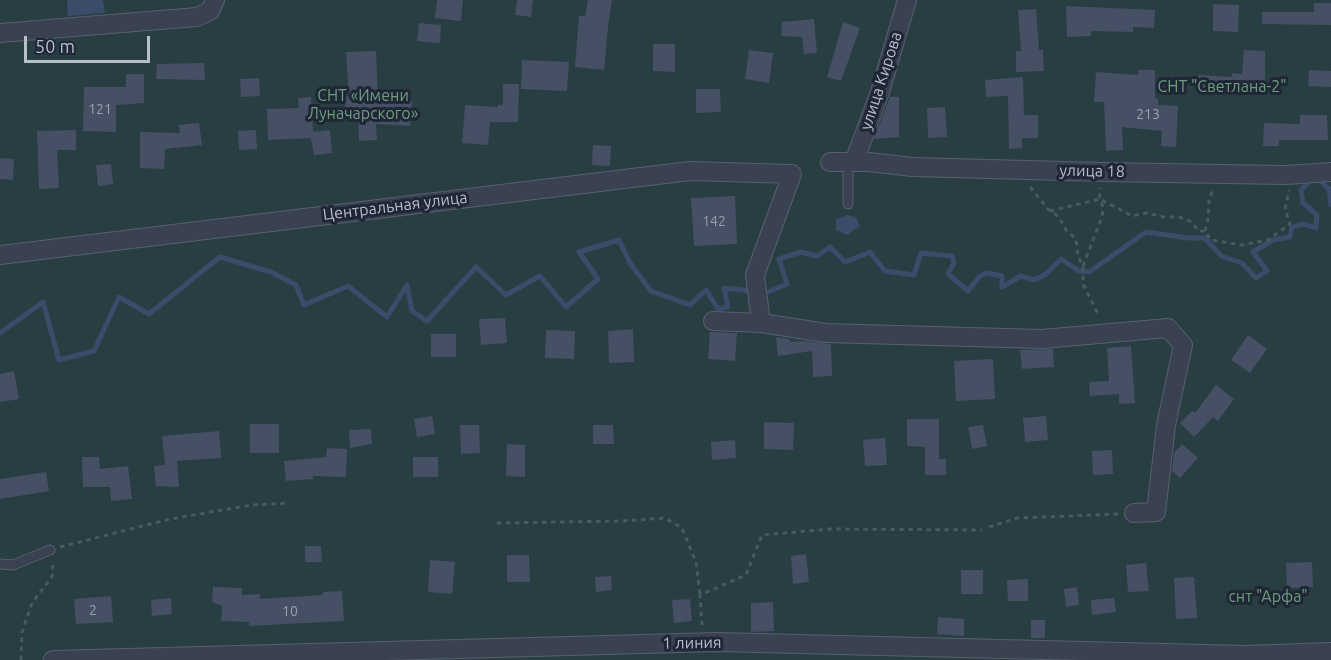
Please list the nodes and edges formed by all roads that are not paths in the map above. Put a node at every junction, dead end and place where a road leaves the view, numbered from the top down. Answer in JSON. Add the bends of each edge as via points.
{"nodes":[{"id":1,"x":907,"y":0,"type":"edge"},
{"id":2,"x":212,"y":5,"type":"edge"},
{"id":3,"x":0,"y":33,"type":"edge"},
{"id":4,"x":844,"y":162,"type":"junction"},
{"id":5,"x":1331,"y":172,"type":"edge"},
{"id":6,"x":848,"y":204,"type":"dead end"},
{"id":7,"x":0,"y":255,"type":"edge"},
{"id":8,"x":713,"y":321,"type":"dead end"},
{"id":9,"x":761,"y":323,"type":"junction"},
{"id":10,"x":1134,"y":513,"type":"road end"},
{"id":11,"x":50,"y":550,"type":"road end"},
{"id":12,"x":0,"y":564,"type":"edge"},
{"id":13,"x":712,"y":648,"type":"edge"},
{"id":14,"x":1331,"y":652,"type":"edge"},
{"id":15,"x":53,"y":660,"type":"edge"}],
"edges":[{"from":1,"to":4,"type":"street","name":"улица Кирова","via":[[880,92]]},
{"from":2,"to":3,"type":"street","via":[[197,18]]},
{"from":4,"to":5,"type":"street","name":"улица 18","via":[[1099,172]]},
{"from":4,"to":6,"type":"lane"},
{"from":7,"to":9,"type":"street","name":"Центральная улица","via":[[690,171],[792,174],[755,275]]},
{"from":8,"to":9,"type":"street"},
{"from":9,"to":10,"type":"street","via":[[826,333],[1042,339],[1168,328],[1183,345],[1166,425],[1156,512]]},
{"from":11,"to":12,"type":"lane","via":[[13,565]]},
{"from":13,"to":14,"type":"street","name":"1 линия","via":[[1246,655]]},
{"from":13,"to":15,"type":"street","name":"1 линия"}]}
